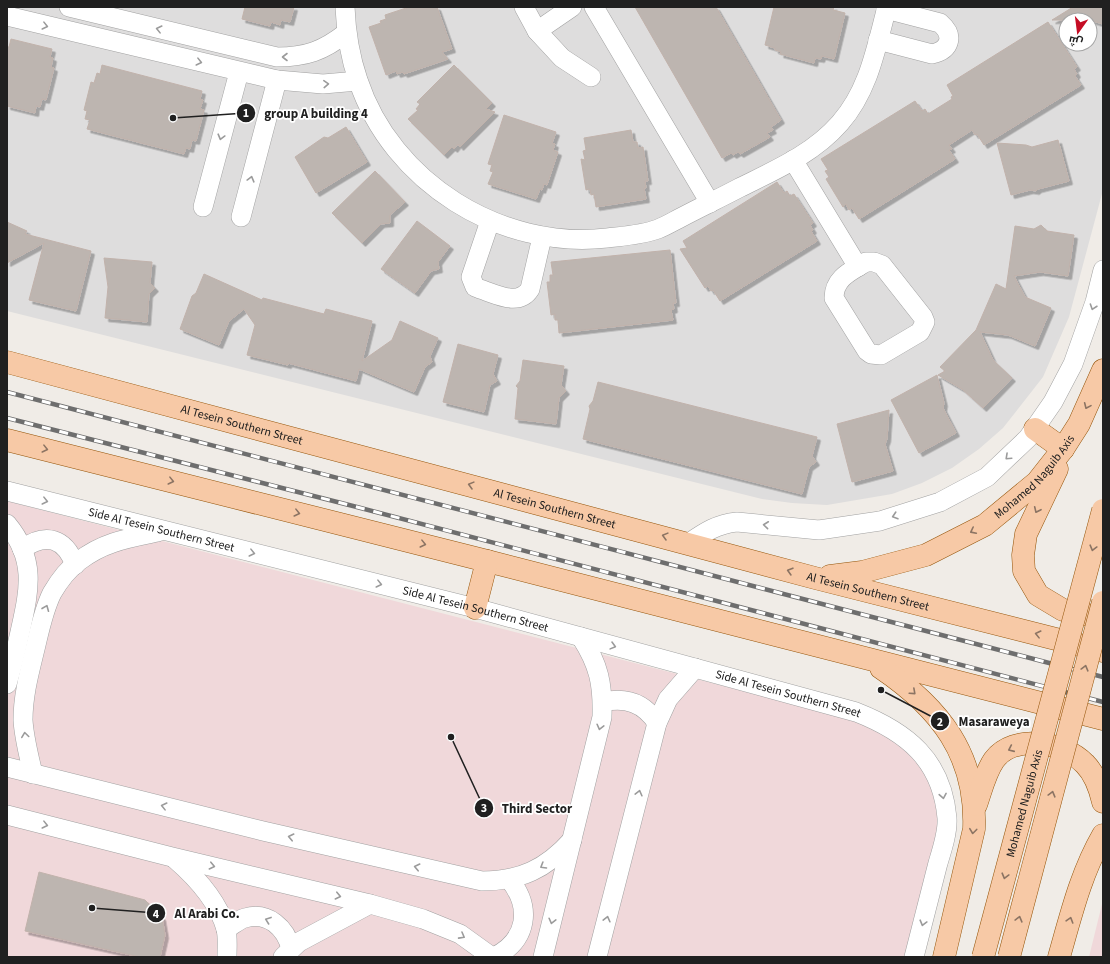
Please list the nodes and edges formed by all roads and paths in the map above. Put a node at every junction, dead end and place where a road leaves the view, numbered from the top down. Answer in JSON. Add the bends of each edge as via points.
{"nodes":[{"id":1,"x":69,"y":7,"type":"edge"},
{"id":2,"x":345,"y":7,"type":"edge"},
{"id":3,"x":524,"y":7,"type":"edge"},
{"id":4,"x":572,"y":7,"type":"edge"},
{"id":5,"x":594,"y":7,"type":"edge"},
{"id":6,"x":886,"y":8,"type":"edge"},
{"id":7,"x":7,"y":16,"type":"edge"},
{"id":8,"x":537,"y":31,"type":"junction"},
{"id":9,"x":346,"y":33,"type":"junction"},
{"id":10,"x":178,"y":34,"type":"junction"},
{"id":11,"x":878,"y":40,"type":"junction"},
{"id":12,"x":173,"y":56,"type":"junction"},
{"id":13,"x":239,"y":72,"type":"junction"},
{"id":14,"x":591,"y":77,"type":"dead end"},
{"id":15,"x":277,"y":80,"type":"junction"},
{"id":16,"x":358,"y":81,"type":"junction"},
{"id":17,"x":793,"y":160,"type":"junction"},
{"id":18,"x":710,"y":203,"type":"junction"},
{"id":19,"x":203,"y":207,"type":"dead end"},
{"id":20,"x":241,"y":217,"type":"dead end"},
{"id":21,"x":490,"y":222,"type":"junction"},
{"id":22,"x":542,"y":237,"type":"junction"},
{"id":23,"x":858,"y":267,"type":"junction"},
{"id":24,"x":1103,"y":270,"type":"edge"},
{"id":25,"x":7,"y":362,"type":"edge"},
{"id":26,"x":1103,"y":370,"type":"edge"},
{"id":27,"x":1035,"y":429,"type":"junction"},
{"id":28,"x":7,"y":440,"type":"edge"},
{"id":29,"x":1063,"y":449,"type":"junction"},
{"id":30,"x":7,"y":491,"type":"edge"},
{"id":31,"x":1103,"y":510,"type":"edge"},
{"id":32,"x":7,"y":524,"type":"edge"},
{"id":33,"x":165,"y":531,"type":"junction"},
{"id":34,"x":689,"y":543,"type":"junction"},
{"id":35,"x":22,"y":549,"type":"junction"},
{"id":36,"x":487,"y":561,"type":"junction"},
{"id":37,"x":75,"y":565,"type":"junction"},
{"id":38,"x":815,"y":578,"type":"junction"},
{"id":39,"x":1103,"y":602,"type":"edge"},
{"id":40,"x":475,"y":608,"type":"junction"},
{"id":41,"x":1103,"y":618,"type":"edge"},
{"id":42,"x":581,"y":637,"type":"junction"},
{"id":43,"x":1103,"y":651,"type":"edge"},
{"id":44,"x":870,"y":660,"type":"junction"},
{"id":45,"x":695,"y":668,"type":"junction"},
{"id":46,"x":7,"y":684,"type":"edge"},
{"id":47,"x":603,"y":702,"type":"junction"},
{"id":48,"x":1103,"y":719,"type":"edge"},
{"id":49,"x":657,"y":723,"type":"junction"},
{"id":50,"x":7,"y":767,"type":"edge"},
{"id":51,"x":33,"y":774,"type":"junction"},
{"id":52,"x":1103,"y":802,"type":"edge"},
{"id":53,"x":974,"y":810,"type":"junction"},
{"id":54,"x":7,"y":815,"type":"edge"},
{"id":55,"x":1103,"y":835,"type":"edge"},
{"id":56,"x":572,"y":840,"type":"junction"},
{"id":57,"x":172,"y":857,"type":"junction"},
{"id":58,"x":509,"y":879,"type":"junction"},
{"id":59,"x":370,"y":904,"type":"junction"},
{"id":60,"x":226,"y":929,"type":"junction"},
{"id":61,"x":287,"y":953,"type":"edge"},
{"id":62,"x":227,"y":957,"type":"edge"},
{"id":63,"x":493,"y":957,"type":"edge"},
{"id":64,"x":543,"y":957,"type":"edge"},
{"id":65,"x":597,"y":957,"type":"edge"},
{"id":66,"x":914,"y":957,"type":"edge"},
{"id":67,"x":944,"y":957,"type":"edge"},
{"id":68,"x":983,"y":957,"type":"edge"},
{"id":69,"x":1009,"y":957,"type":"edge"},
{"id":70,"x":1059,"y":957,"type":"edge"}],
"edges":[{"from":10,"to":1,"type":"street","one_way":true},
{"from":2,"to":9,"type":"street"},
{"from":3,"to":8,"type":"street"},
{"from":4,"to":8,"type":"street"},
{"from":5,"to":18,"type":"street"},
{"from":6,"to":11,"type":"street"},
{"from":6,"to":11,"type":"street","via":[[940,23],[947,29],[947,46],[941,52],[932,54]]},
{"from":7,"to":12,"type":"street","one_way":true},
{"from":8,"to":14,"type":"street","via":[[562,58]]},
{"from":9,"to":10,"type":"street","one_way":true,"via":[[326,47],[296,57],[277,57]]},
{"from":9,"to":16,"type":"street"},
{"from":10,"to":12,"type":"street"},
{"from":11,"to":17,"type":"street","via":[[871,70],[858,98],[841,122],[819,143]]},
{"from":12,"to":13,"type":"street","one_way":true},
{"from":13,"to":15,"type":"street"},
{"from":13,"to":19,"type":"street","one_way":true},
{"from":15,"to":16,"type":"street","one_way":true,"via":[[323,84]]},
{"from":20,"to":15,"type":"street","one_way":true},
{"from":16,"to":21,"type":"street","via":[[374,117],[396,150],[418,173],[455,203]]},
{"from":17,"to":18,"type":"street"},
{"from":17,"to":23,"type":"street"},
{"from":18,"to":22,"type":"street","via":[[658,229],[644,232],[587,240]]},
{"from":21,"to":22,"type":"street"},
{"from":21,"to":22,"type":"street","via":[[471,277],[475,287],[514,299],[526,295],[530,289]]},
{"from":23,"to":23,"type":"street","via":[[839,279],[834,298],[867,351],[880,355],[920,332],[923,317],[882,265],[866,262]]},
{"from":24,"to":27,"type":"street","one_way":true,"via":[[1095,302],[1073,364]]},
{"from":34,"to":25,"type":"main road","name":"Al Tesein Southern Street","one_way":true},
{"from":26,"to":29,"type":"main road","name":"Mohamed Naguib Axis","one_way":true,"via":[[1079,424]]},
{"from":27,"to":29,"type":"main road"},
{"from":27,"to":34,"type":"street","one_way":true,"via":[[987,477],[940,502],[880,521],[819,530],[742,522],[726,523],[709,529]]},
{"from":28,"to":36,"type":"main road","one_way":true},
{"from":29,"to":38,"type":"main road","name":"Mohamed Naguib Axis","one_way":true,"via":[[1037,482],[985,524],[959,538],[926,555],[912,559],[862,572]]},
{"from":29,"to":41,"type":"main road","one_way":true,"via":[[1056,472],[1026,534],[1024,571],[1038,596],[1063,610]]},
{"from":30,"to":33,"type":"street","name":"Side Al Tesein Southern Street","one_way":true},
{"from":31,"to":68,"type":"main road","name":"Mohamed Naguib Axis","one_way":true,"bridge":true},
{"from":32,"to":35,"type":"street"},
{"from":33,"to":37,"type":"street","via":[[116,541],[96,549]]},
{"from":33,"to":40,"type":"street","name":"Side Al Tesein Southern Street","one_way":true},
{"from":38,"to":34,"type":"main road","name":"Al Tesein Southern Street","one_way":true},
{"from":35,"to":37,"type":"street","via":[[33,541],[47,539],[60,543],[70,552]]},
{"from":35,"to":46,"type":"street","via":[[28,572],[29,592]]},
{"from":36,"to":40,"type":"main road"},
{"from":36,"to":44,"type":"main road"},
{"from":51,"to":37,"type":"street","one_way":true,"via":[[24,737],[25,689],[44,614],[52,594]]},
{"from":43,"to":38,"type":"main road","name":"Al Tesein Southern Street","one_way":true},
{"from":69,"to":39,"type":"main road","name":"Mohamed Naguib Axis","one_way":true,"bridge":true},
{"from":40,"to":42,"type":"street","name":"Side Al Tesein Southern Street"},
{"from":42,"to":45,"type":"street","name":"Side Al Tesein Southern Street","one_way":true},
{"from":42,"to":47,"type":"street","via":[[593,656]]},
{"from":44,"to":48,"type":"main road"},
{"from":44,"to":53,"type":"main road","one_way":true,"via":[[904,684],[943,723],[965,764],[970,779]]},
{"from":45,"to":49,"type":"street","via":[[668,699]]},
{"from":45,"to":66,"type":"street","name":"Side Al Tesein Southern Street","one_way":true,"via":[[877,720],[908,740],[928,761],[942,789],[948,820]]},
{"from":47,"to":49,"type":"street","via":[[630,701],[646,709]]},
{"from":47,"to":56,"type":"street","one_way":true,"via":[[602,717]]},
{"from":65,"to":49,"type":"street","one_way":true},
{"from":50,"to":51,"type":"street"},
{"from":58,"to":51,"type":"street","one_way":true,"via":[[482,881],[263,831]]},
{"from":52,"to":53,"type":"main road","one_way":true,"via":[[1099,785],[1086,764],[1068,752],[1048,745],[1026,743],[1009,748],[995,759],[986,775]]},
{"from":53,"to":67,"type":"main road","one_way":true,"via":[[970,848]]},
{"from":54,"to":57,"type":"street","one_way":true},
{"from":70,"to":55,"type":"main road","one_way":true,"via":[[1083,876]]},
{"from":56,"to":58,"type":"street","one_way":true,"via":[[550,862],[536,870]]},
{"from":56,"to":64,"type":"street","one_way":true},
{"from":57,"to":59,"type":"street","one_way":true},
{"from":57,"to":60,"type":"street","via":[[195,876],[212,900]]},
{"from":58,"to":63,"type":"street","via":[[523,904],[523,923],[516,940],[509,948]]},
{"from":59,"to":61,"type":"street","via":[[308,937]]},
{"from":59,"to":63,"type":"street","one_way":true,"via":[[423,919],[460,934]]},
{"from":61,"to":60,"type":"street","one_way":true,"via":[[288,938],[283,929],[265,918],[244,918]]},
{"from":60,"to":62,"type":"street"}]}
